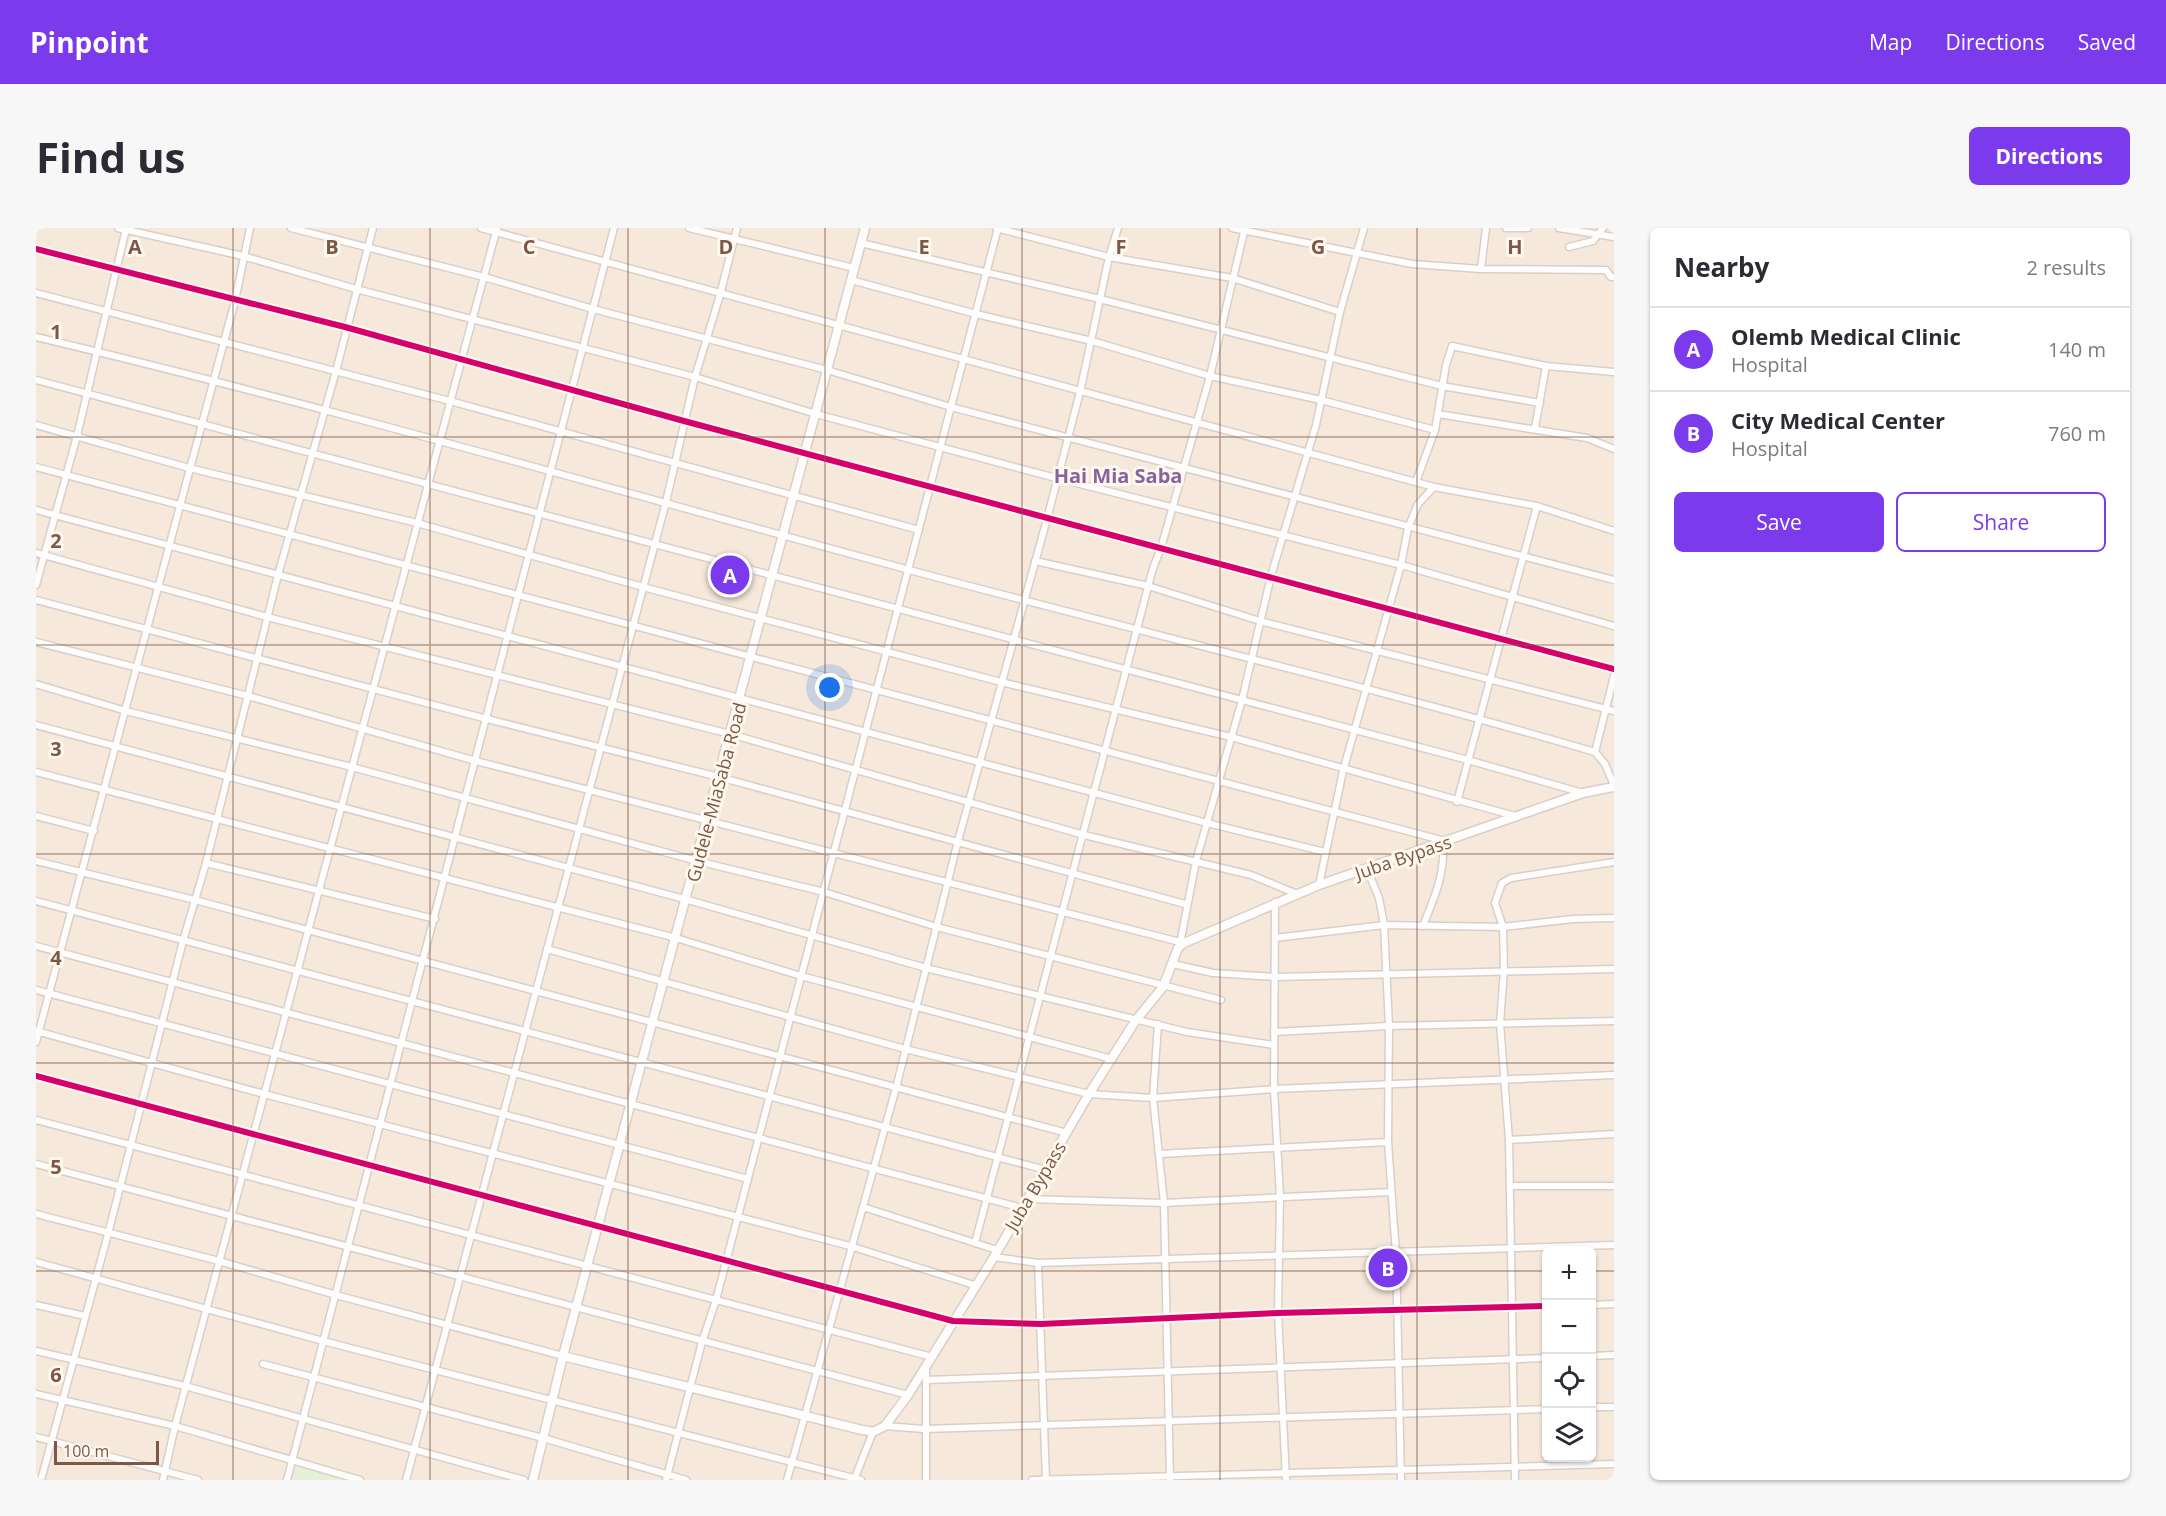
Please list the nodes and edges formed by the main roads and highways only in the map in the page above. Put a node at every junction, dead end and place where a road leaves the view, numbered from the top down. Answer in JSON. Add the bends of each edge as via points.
{"nodes":[{"id":1,"x":865,"y":228,"type":"edge"},
{"id":2,"x":1614,"y":786,"type":"edge"},
{"id":3,"x":563,"y":1356,"type":"junction"},
{"id":4,"x":532,"y":1480,"type":"edge"}],
"edges":[{"from":1,"to":3,"type":"main road","name":"Gudele-MiaSaba Road"},
{"from":2,"to":3,"type":"main road","name":"Juba Bypass","via":[[1515,816],[1319,885],[1179,945],[1162,987],[1089,1094],[926,1368],[885,1426],[873,1432]]},
{"from":3,"to":4,"type":"main road"}]}
